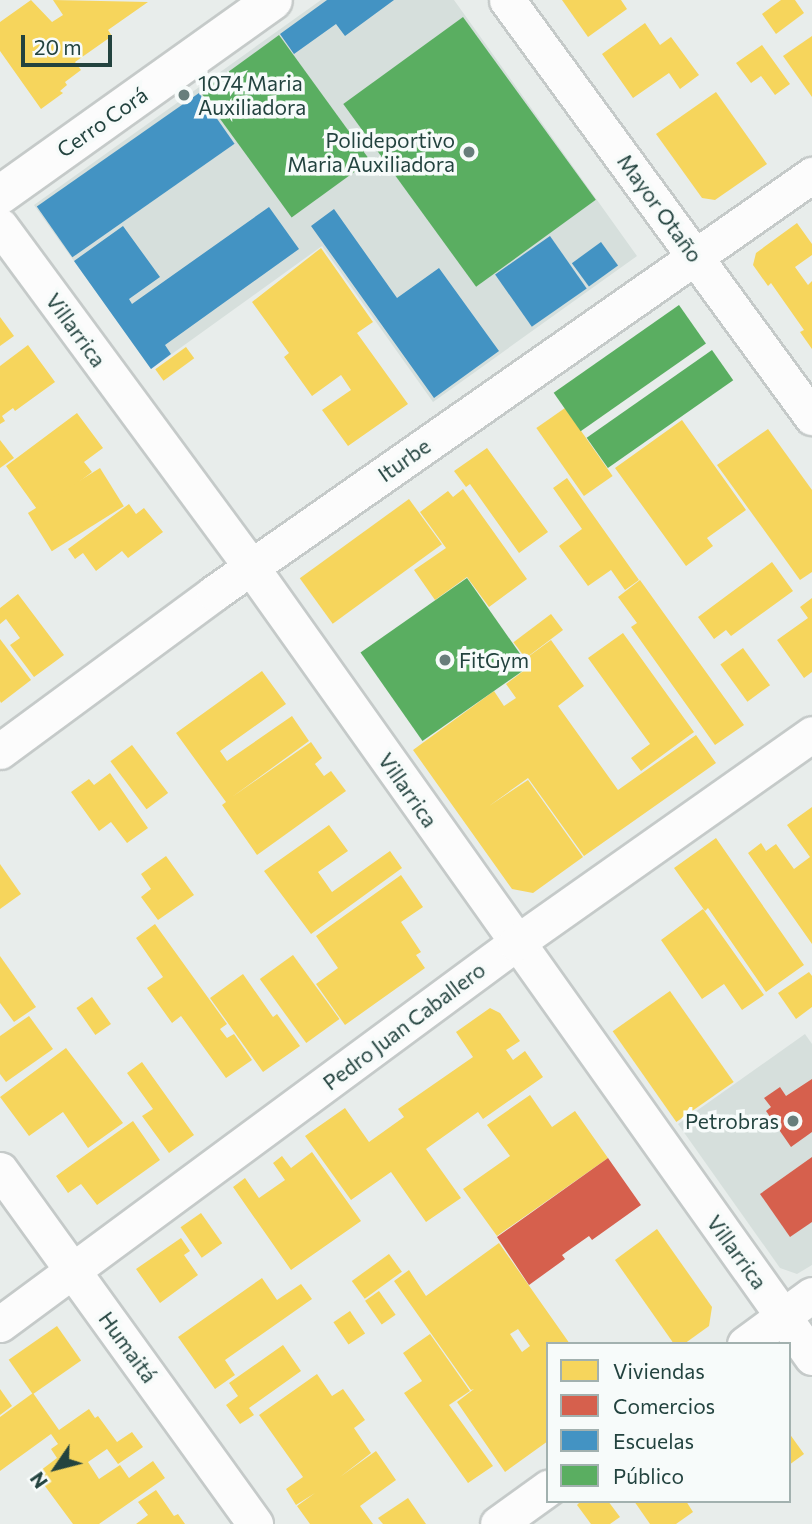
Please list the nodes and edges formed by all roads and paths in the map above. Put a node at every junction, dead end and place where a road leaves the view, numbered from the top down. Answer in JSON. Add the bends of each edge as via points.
{"nodes":[{"id":1,"x":273,"y":0,"type":"edge"},
{"id":2,"x":508,"y":0,"type":"edge"},
{"id":3,"x":812,"y":175,"type":"edge"},
{"id":4,"x":0,"y":195,"type":"edge"},
{"id":5,"x":0,"y":226,"type":"edge"},
{"id":6,"x":696,"y":257,"type":"junction"},
{"id":7,"x":812,"y":417,"type":"edge"},
{"id":8,"x":251,"y":567,"type":"junction"},
{"id":9,"x":812,"y":734,"type":"edge"},
{"id":10,"x":0,"y":751,"type":"edge"},
{"id":11,"x":516,"y":943,"type":"junction"},
{"id":12,"x":0,"y":1170,"type":"edge"},
{"id":13,"x":74,"y":1272,"type":"junction"},
{"id":14,"x":812,"y":1295,"type":"edge"},
{"id":15,"x":783,"y":1316,"type":"junction"},
{"id":16,"x":0,"y":1324,"type":"edge"},
{"id":17,"x":749,"y":1342,"type":"edge"},
{"id":18,"x":812,"y":1357,"type":"edge"},
{"id":19,"x":546,"y":1489,"type":"edge"},
{"id":20,"x":255,"y":1524,"type":"edge"},
{"id":21,"x":498,"y":1524,"type":"edge"}],
"edges":[{"from":1,"to":4,"type":"street","name":"Cerro Corá"},
{"from":2,"to":6,"type":"street","name":"Mayor Otaño"},
{"from":3,"to":6,"type":"street","name":"Iturbe"},
{"from":5,"to":8,"type":"street","name":"Villarrica"},
{"from":6,"to":7,"type":"street","name":"Mayor Otaño"},
{"from":6,"to":8,"type":"street","name":"Iturbe"},
{"from":8,"to":10,"type":"street","name":"Iturbe"},
{"from":8,"to":11,"type":"street","name":"Villarrica"},
{"from":9,"to":11,"type":"street","name":"Pedro Juan Caballero"},
{"from":11,"to":13,"type":"street","name":"Pedro Juan Caballero"},
{"from":11,"to":15,"type":"street","name":"Villarrica"},
{"from":12,"to":13,"type":"street","name":"Humaitá"},
{"from":13,"to":16,"type":"street","name":"Pedro Juan Caballero"},
{"from":13,"to":20,"type":"street","name":"Humaitá"},
{"from":14,"to":15,"type":"street"},
{"from":15,"to":17,"type":"street"},
{"from":15,"to":18,"type":"street","name":"Villarrica"},
{"from":19,"to":21,"type":"street"}]}
